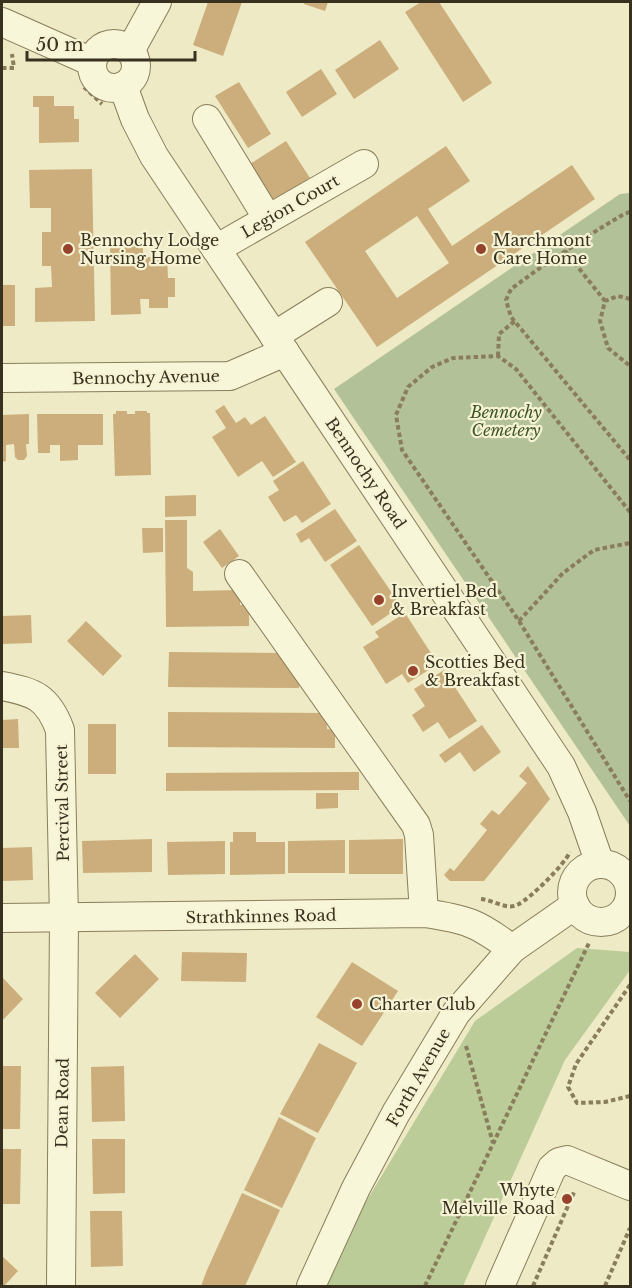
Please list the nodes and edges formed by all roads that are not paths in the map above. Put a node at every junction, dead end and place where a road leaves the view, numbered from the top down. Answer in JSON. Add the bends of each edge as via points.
{"nodes":[{"id":1,"x":157,"y":2,"type":"edge"},
{"id":2,"x":6,"y":33,"type":"edge"},
{"id":3,"x":130,"y":51,"type":"junction"},
{"id":4,"x":85,"y":72,"type":"junction"},
{"id":5,"x":123,"y":86,"type":"junction"},
{"id":6,"x":207,"y":119,"type":"dead end"},
{"id":7,"x":364,"y":164,"type":"dead end"},
{"id":8,"x":268,"y":219,"type":"junction"},
{"id":9,"x":216,"y":249,"type":"junction"},
{"id":10,"x":328,"y":302,"type":"dead end"},
{"id":11,"x":280,"y":344,"type":"junction"},
{"id":12,"x":2,"y":378,"type":"edge"},
{"id":13,"x":239,"y":574,"type":"dead end"},
{"id":14,"x":2,"y":686,"type":"edge"},
{"id":15,"x":600,"y":864,"type":"junction"},
{"id":16,"x":575,"y":905,"type":"junction"},
{"id":17,"x":629,"y":907,"type":"edge"},
{"id":18,"x":424,"y":913,"type":"junction"},
{"id":19,"x":2,"y":918,"type":"edge"},
{"id":20,"x":64,"y":919,"type":"junction"},
{"id":21,"x":512,"y":949,"type":"junction"},
{"id":22,"x":624,"y":1183,"type":"edge"},
{"id":23,"x":60,"y":1287,"type":"edge"},
{"id":24,"x":311,"y":1287,"type":"edge"},
{"id":25,"x":500,"y":1287,"type":"edge"}],
"edges":[{"from":1,"to":3,"type":"street"},
{"from":2,"to":4,"type":"street"},
{"from":3,"to":4,"type":"street","via":[[118,44],[104,46]]},
{"from":3,"to":5,"type":"street","via":[[135,70]]},
{"from":4,"to":5,"type":"street","via":[[92,69],[98,81],[110,88]]},
{"from":5,"to":9,"type":"street","name":"Bennochy Road","via":[[154,156]]},
{"from":6,"to":8,"type":"street"},
{"from":7,"to":8,"type":"street","name":"Legion Court"},
{"from":8,"to":9,"type":"street","name":"Legion Court"},
{"from":9,"to":11,"type":"street","name":"Bennochy Road"},
{"from":10,"to":11,"type":"street","name":"Bennochy Avenue"},
{"from":11,"to":12,"type":"street","name":"Bennochy Avenue","via":[[230,376]]},
{"from":11,"to":15,"type":"street","name":"Bennochy Road","via":[[561,766]]},
{"from":13,"to":18,"type":"street","via":[[416,825]]},
{"from":14,"to":20,"type":"street","name":"Percival Street","via":[[27,691],[45,701],[60,729]]},
{"from":15,"to":16,"type":"street","via":[[586,868],[576,878],[572,892]]},
{"from":15,"to":17,"type":"street","via":[[616,868],[628,881]]},
{"from":16,"to":17,"type":"street","via":[[584,917],[597,922],[616,919]]},
{"from":16,"to":21,"type":"street","name":"Forth Avenue"},
{"from":18,"to":20,"type":"street","name":"Strathkinnes Road"},
{"from":18,"to":21,"type":"street","name":"Strathkinnes Road","via":[[459,918],[484,929]]},
{"from":19,"to":20,"type":"street","name":"Strathkinnes Road"},
{"from":20,"to":23,"type":"street","name":"Dean Road"},
{"from":21,"to":24,"type":"street","name":"Forth Avenue","via":[[456,1013],[406,1095],[356,1188]]},
{"from":22,"to":25,"type":"street","via":[[567,1160],[559,1162],[552,1168]]}]}
